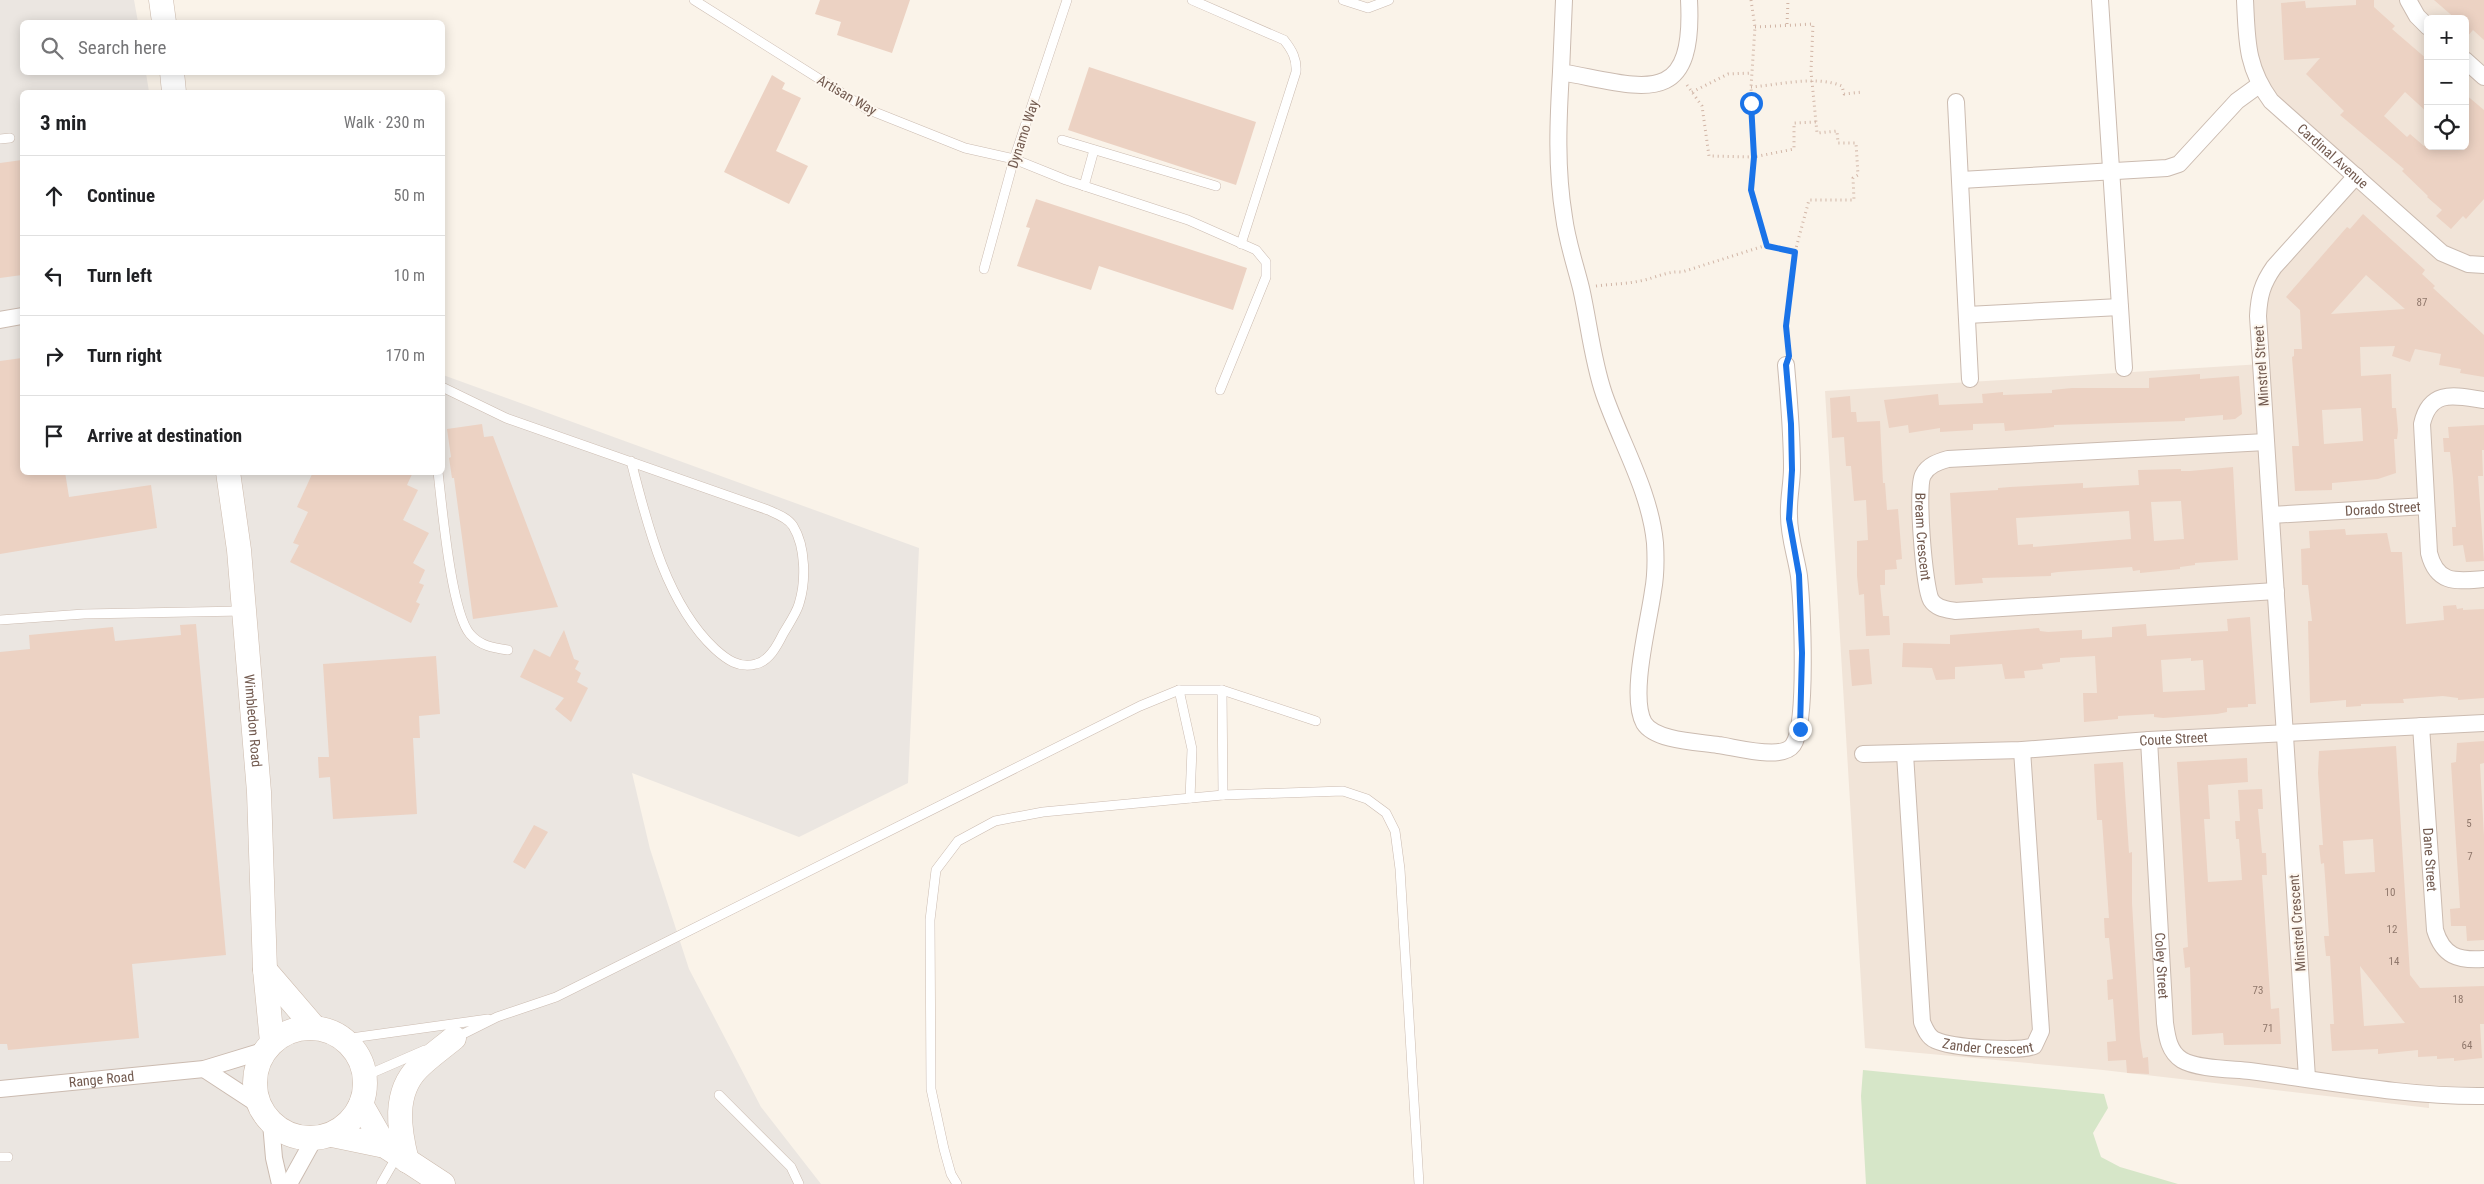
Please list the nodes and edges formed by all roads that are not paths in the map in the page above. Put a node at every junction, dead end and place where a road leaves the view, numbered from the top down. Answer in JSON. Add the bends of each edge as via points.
{"nodes":[{"id":1,"x":161,"y":0,"type":"edge"},
{"id":2,"x":694,"y":0,"type":"edge"},
{"id":3,"x":1067,"y":0,"type":"edge"},
{"id":4,"x":1192,"y":0,"type":"edge"},
{"id":5,"x":1343,"y":0,"type":"edge"},
{"id":6,"x":1389,"y":0,"type":"edge"},
{"id":7,"x":1564,"y":0,"type":"edge"},
{"id":8,"x":1688,"y":0,"type":"edge"},
{"id":9,"x":2100,"y":0,"type":"edge"},
{"id":10,"x":2245,"y":0,"type":"edge"},
{"id":11,"x":2408,"y":0,"type":"edge"},
{"id":12,"x":164,"y":20,"type":"edge"},
{"id":13,"x":2424,"y":23,"type":"edge"},
{"id":14,"x":2469,"y":64,"type":"edge"},
{"id":15,"x":1561,"y":72,"type":"junction"},
{"id":16,"x":172,"y":75,"type":"edge"},
{"id":17,"x":2484,"y":77,"type":"edge"},
{"id":18,"x":2260,"y":85,"type":"junction"},
{"id":19,"x":174,"y":90,"type":"edge"},
{"id":20,"x":1956,"y":102,"type":"dead end"},
{"id":21,"x":10,"y":138,"type":"dead end"},
{"id":22,"x":0,"y":139,"type":"edge"},
{"id":23,"x":1062,"y":140,"type":"dead end"},
{"id":24,"x":1094,"y":150,"type":"junction"},
{"id":25,"x":1014,"y":159,"type":"junction"},
{"id":26,"x":2110,"y":172,"type":"junction"},
{"id":27,"x":2356,"y":176,"type":"junction"},
{"id":28,"x":1961,"y":180,"type":"junction"},
{"id":29,"x":1084,"y":186,"type":"junction"},
{"id":30,"x":1216,"y":186,"type":"dead end"},
{"id":31,"x":1241,"y":244,"type":"junction"},
{"id":32,"x":2484,"y":265,"type":"edge"},
{"id":33,"x":984,"y":269,"type":"dead end"},
{"id":34,"x":2120,"y":307,"type":"junction"},
{"id":35,"x":1967,"y":315,"type":"junction"},
{"id":36,"x":20,"y":316,"type":"edge"},
{"id":37,"x":0,"y":320,"type":"edge"},
{"id":38,"x":1786,"y":365,"type":"road end"},
{"id":39,"x":2124,"y":368,"type":"dead end"},
{"id":40,"x":1970,"y":379,"type":"dead end"},
{"id":41,"x":445,"y":388,"type":"edge"},
{"id":42,"x":1220,"y":390,"type":"dead end"},
{"id":43,"x":2484,"y":400,"type":"edge"},
{"id":44,"x":2266,"y":442,"type":"junction"},
{"id":45,"x":631,"y":461,"type":"junction"},
{"id":46,"x":228,"y":475,"type":"edge"},
{"id":47,"x":438,"y":475,"type":"edge"},
{"id":48,"x":2426,"y":506,"type":"junction"},
{"id":49,"x":2271,"y":515,"type":"junction"},
{"id":50,"x":2484,"y":580,"type":"edge"},
{"id":51,"x":2276,"y":591,"type":"junction"},
{"id":52,"x":244,"y":611,"type":"junction"},
{"id":53,"x":0,"y":620,"type":"edge"},
{"id":54,"x":508,"y":650,"type":"dead end"},
{"id":55,"x":1179,"y":690,"type":"junction"},
{"id":56,"x":1222,"y":690,"type":"junction"},
{"id":57,"x":1316,"y":721,"type":"dead end"},
{"id":58,"x":2484,"y":723,"type":"edge"},
{"id":59,"x":2421,"y":726,"type":"junction"},
{"id":60,"x":2284,"y":733,"type":"junction"},
{"id":61,"x":2149,"y":740,"type":"junction"},
{"id":62,"x":2022,"y":750,"type":"junction"},
{"id":63,"x":1863,"y":754,"type":"dead end"},
{"id":64,"x":1905,"y":754,"type":"junction"},
{"id":65,"x":1223,"y":795,"type":"junction"},
{"id":66,"x":1190,"y":798,"type":"junction"},
{"id":67,"x":2484,"y":959,"type":"edge"},
{"id":68,"x":265,"y":970,"type":"junction"},
{"id":69,"x":497,"y":1017,"type":"junction"},
{"id":70,"x":314,"y":1027,"type":"junction"},
{"id":71,"x":454,"y":1038,"type":"junction"},
{"id":72,"x":344,"y":1039,"type":"junction"},
{"id":73,"x":269,"y":1046,"type":"junction"},
{"id":74,"x":204,"y":1069,"type":"junction"},
{"id":75,"x":365,"y":1076,"type":"junction"},
{"id":76,"x":2307,"y":1078,"type":"junction"},
{"id":77,"x":0,"y":1089,"type":"edge"},
{"id":78,"x":719,"y":1095,"type":"dead end"},
{"id":79,"x":2484,"y":1096,"type":"edge"},
{"id":80,"x":361,"y":1104,"type":"junction"},
{"id":81,"x":265,"y":1114,"type":"junction"},
{"id":82,"x":323,"y":1137,"type":"junction"},
{"id":83,"x":397,"y":1154,"type":"junction"},
{"id":84,"x":280,"y":1184,"type":"edge"},
{"id":85,"x":289,"y":1184,"type":"edge"},
{"id":86,"x":381,"y":1184,"type":"edge"},
{"id":87,"x":443,"y":1184,"type":"edge"},
{"id":88,"x":800,"y":1184,"type":"edge"},
{"id":89,"x":957,"y":1184,"type":"edge"},
{"id":90,"x":1418,"y":1184,"type":"edge"}],
"edges":[{"from":1,"to":12,"type":"main road"},
{"from":2,"to":25,"type":"lane","name":"Artisan Way","via":[[867,110],[965,148]]},
{"from":3,"to":25,"type":"lane","name":"Dynamo Way"},
{"from":4,"to":31,"type":"lane","via":[[1284,40],[1295,58],[1296,72]]},
{"from":5,"to":6,"type":"lane","via":[[1368,8]]},
{"from":7,"to":15,"type":"street"},
{"from":8,"to":15,"type":"street","via":[[1690,16],[1686,54],[1676,74],[1660,84],[1645,85]]},
{"from":9,"to":26,"type":"street"},
{"from":10,"to":18,"type":"street","name":"Cardinal Avenue","via":[[2248,53]]},
{"from":11,"to":13,"type":"street"},
{"from":14,"to":17,"type":"street"},
{"from":15,"to":38,"type":"street","via":[[1559,168],[1564,217],[1596,366],[1647,506],[1655,540],[1656,567],[1641,656],[1640,703],[1643,722],[1661,735],[1772,753],[1788,750],[1798,736],[1802,653],[1799,575],[1789,519],[1792,470]]},
{"from":16,"to":19,"type":"main road"},
{"from":18,"to":26,"type":"street","via":[[2237,101],[2179,164],[2168,168]]},
{"from":18,"to":27,"type":"street","name":"Cardinal Avenue","via":[[2271,101]]},
{"from":20,"to":28,"type":"street"},
{"from":21,"to":22,"type":"lane"},
{"from":23,"to":24,"type":"lane"},
{"from":24,"to":29,"type":"lane"},
{"from":24,"to":30,"type":"lane"},
{"from":25,"to":29,"type":"lane","name":"Artisan Way"},
{"from":25,"to":33,"type":"lane","name":"Dynamo Way"},
{"from":26,"to":28,"type":"street"},
{"from":26,"to":34,"type":"street"},
{"from":27,"to":32,"type":"street","name":"Cardinal Avenue","via":[[2442,253],[2468,264]]},
{"from":27,"to":44,"type":"street","name":"Minstrel Street","via":[[2274,268],[2259,296]]},
{"from":28,"to":35,"type":"street"},
{"from":29,"to":31,"type":"lane","name":"Artisan Way","via":[[1188,220]]},
{"from":31,"to":42,"type":"lane","name":"Artisan Way","via":[[1261,254],[1266,262],[1266,276]]},
{"from":34,"to":35,"type":"street"},
{"from":34,"to":39,"type":"street"},
{"from":35,"to":40,"type":"street"},
{"from":36,"to":37,"type":"street"},
{"from":41,"to":45,"type":"lane","via":[[506,418]]},
{"from":43,"to":48,"type":"street","name":"Dorado Street","via":[[2450,396],[2438,398],[2424,413]]},
{"from":44,"to":49,"type":"street","name":"Minstrel Street"},
{"from":44,"to":51,"type":"street","name":"Bream Crescent","via":[[1948,459],[1936,462],[1923,475],[1920,503],[1927,589],[1935,604],[1954,611]]},
{"from":45,"to":45,"type":"lane","via":[[768,510],[789,521],[793,527],[800,541],[802,556],[803,582],[799,605],[775,649],[762,661],[736,664],[700,635],[659,558]]},
{"from":46,"to":52,"type":"main road","name":"Wimbledon Road"},
{"from":47,"to":54,"type":"lane","via":[[446,535],[464,625],[477,641]]},
{"from":48,"to":49,"type":"street","name":"Dorado Street"},
{"from":48,"to":50,"type":"street","via":[[2429,553],[2436,569],[2441,575],[2458,581]]},
{"from":49,"to":51,"type":"street","name":"Minstrel Street"},
{"from":51,"to":60,"type":"street","name":"Minstrel Crescent"},
{"from":52,"to":53,"type":"lane","via":[[93,614]]},
{"from":52,"to":68,"type":"main road","name":"Wimbledon Road","via":[[259,792]]},
{"from":55,"to":56,"type":"lane"},
{"from":55,"to":66,"type":"lane","via":[[1192,749]]},
{"from":55,"to":69,"type":"lane","via":[[1140,706],[556,997]]},
{"from":56,"to":57,"type":"lane"},
{"from":56,"to":65,"type":"lane"},
{"from":58,"to":59,"type":"street","name":"Coute Street"},
{"from":59,"to":60,"type":"street","name":"Coute Street"},
{"from":59,"to":67,"type":"street","name":"Dane Street","via":[[2435,930],[2439,942],[2455,957]]},
{"from":60,"to":61,"type":"street","name":"Coute Street"},
{"from":60,"to":76,"type":"street","name":"Minstrel Crescent"},
{"from":61,"to":62,"type":"street","name":"Coute Street"},
{"from":61,"to":76,"type":"street","name":"Coley Street","via":[[2165,1024],[2171,1049],[2184,1061],[2194,1064]]},
{"from":62,"to":64,"type":"street","name":"Coute Street"},
{"from":62,"to":64,"type":"street","name":"Zander Crescent","via":[[2041,1031],[2034,1046],[2011,1050],[1945,1044],[1933,1040],[1922,1022]]},
{"from":63,"to":64,"type":"street","name":"Coute Street"},
{"from":65,"to":66,"type":"lane"},
{"from":65,"to":90,"type":"lane","via":[[1343,791],[1367,799],[1386,813],[1395,831],[1400,869]]},
{"from":66,"to":89,"type":"lane","via":[[1043,812],[995,822],[958,841],[936,870],[930,920],[931,1089],[944,1149]]},
{"from":68,"to":70,"type":"main road"},
{"from":68,"to":73,"type":"main road","name":"Wimbledon Road"},
{"from":69,"to":71,"type":"lane"},
{"from":69,"to":72,"type":"lane"},
{"from":70,"to":72,"type":"main road"},
{"from":70,"to":73,"type":"main road","via":[[288,1032]]},
{"from":71,"to":75,"type":"lane"},
{"from":71,"to":83,"type":"main road","via":[[416,1069],[404,1089]]},
{"from":72,"to":75,"type":"main road","via":[[361,1062]]},
{"from":73,"to":74,"type":"street","name":"Range Road"},
{"from":73,"to":81,"type":"main road","via":[[255,1077]]},
{"from":74,"to":77,"type":"street","name":"Range Road"},
{"from":74,"to":81,"type":"street"},
{"from":75,"to":80,"type":"main road"},
{"from":76,"to":79,"type":"street","via":[[2410,1092]]},
{"from":78,"to":88,"type":"lane","via":[[791,1167]]},
{"from":80,"to":82,"type":"main road","via":[[354,1116]]},
{"from":80,"to":83,"type":"main road"},
{"from":81,"to":82,"type":"main road","via":[[289,1135]]},
{"from":81,"to":84,"type":"street"},
{"from":82,"to":83,"type":"main road"},
{"from":82,"to":85,"type":"street"},
{"from":83,"to":86,"type":"lane"},
{"from":83,"to":87,"type":"main road"}]}
